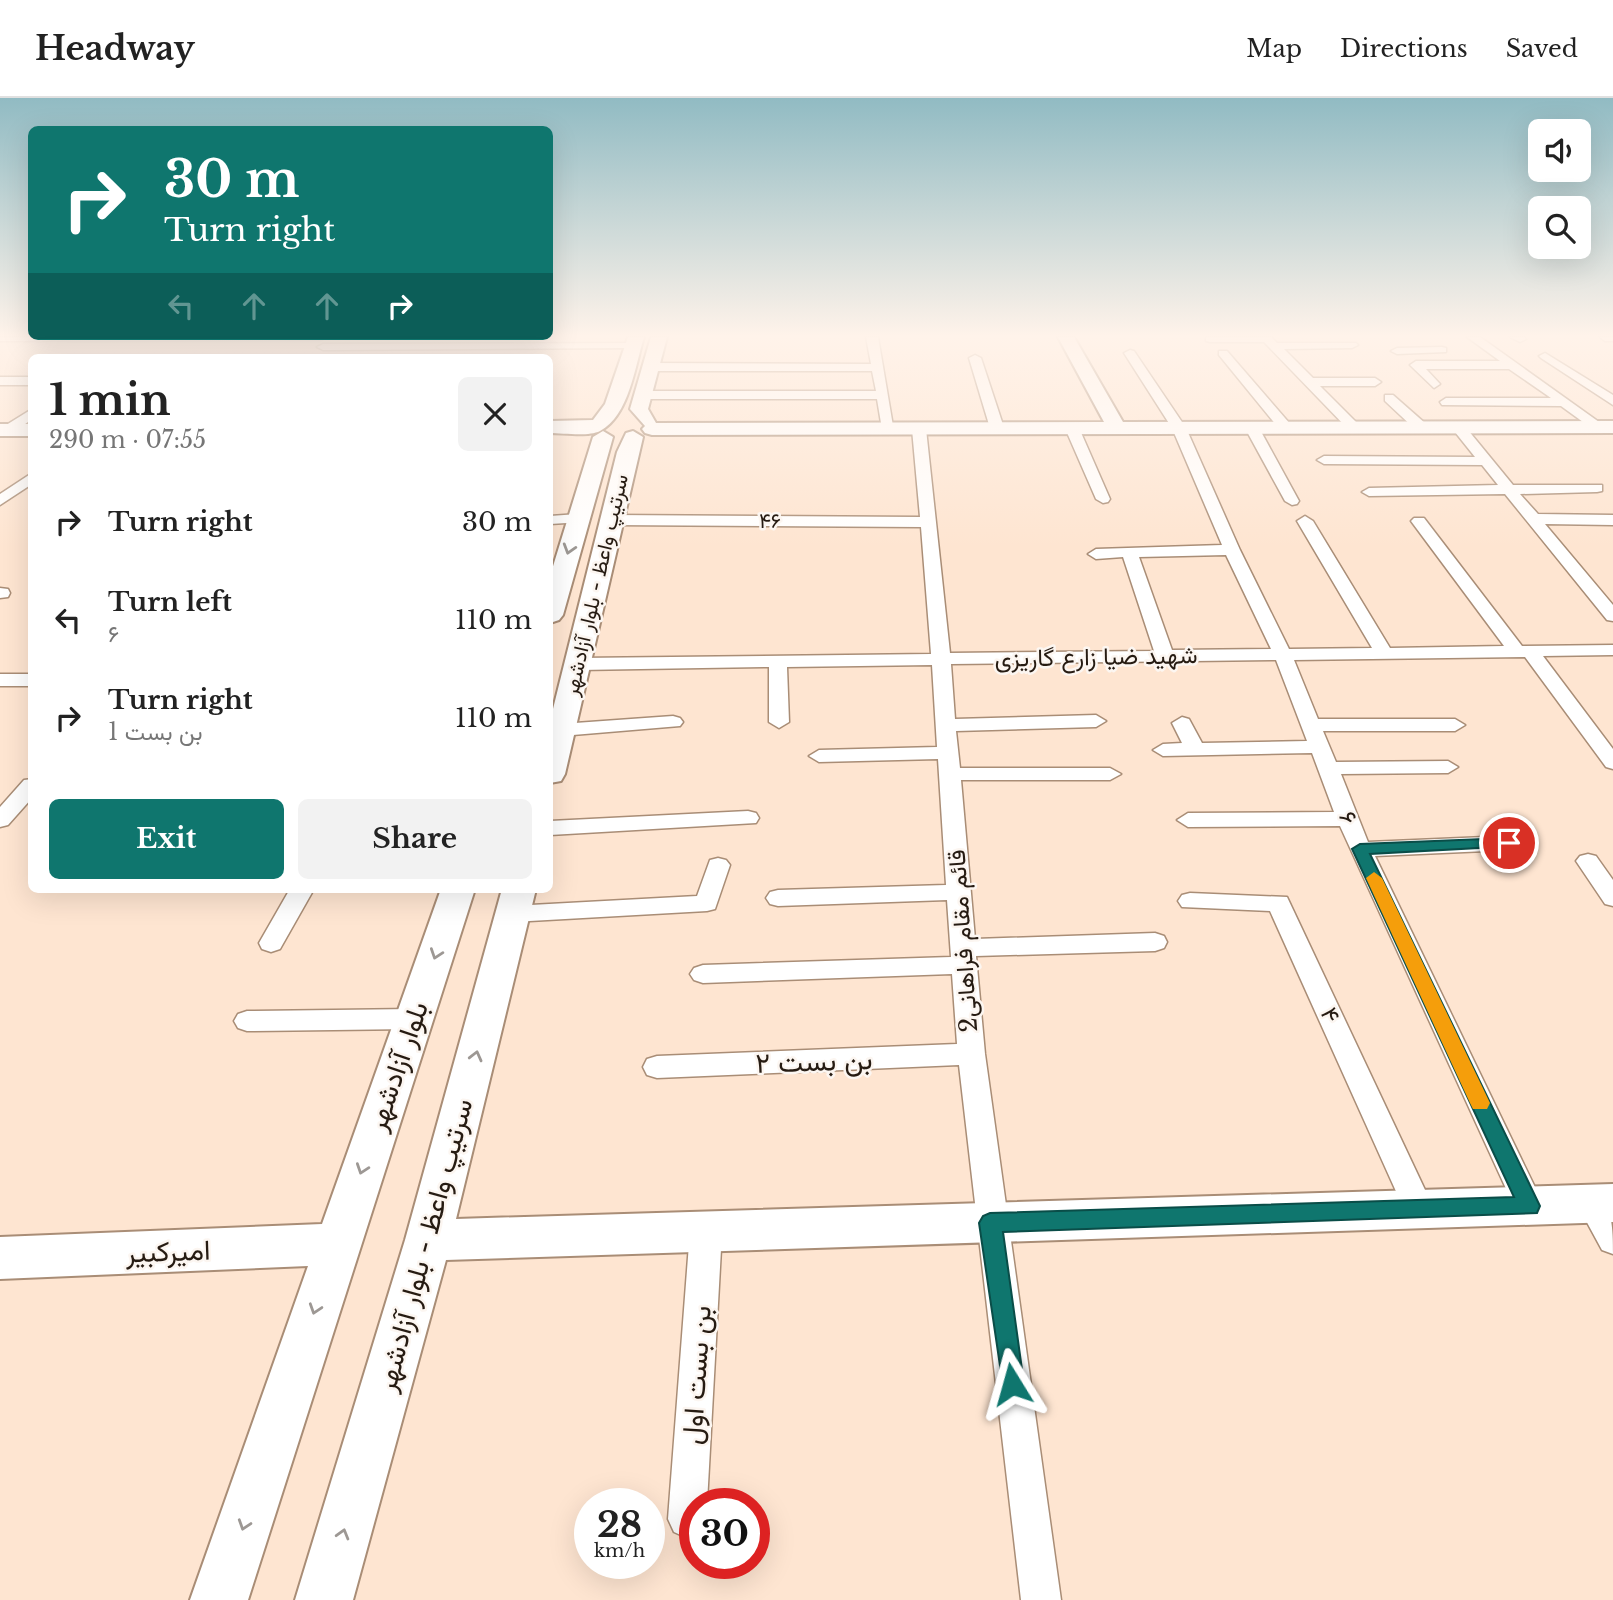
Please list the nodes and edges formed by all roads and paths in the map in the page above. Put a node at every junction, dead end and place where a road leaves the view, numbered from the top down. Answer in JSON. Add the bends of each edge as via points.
{"nodes":[{"id":1,"x":613,"y":407,"type":"edge"},
{"id":2,"x":640,"y":407,"type":"edge"},
{"id":3,"x":885,"y":407,"type":"edge"},
{"id":4,"x":990,"y":407,"type":"edge"},
{"id":5,"x":1105,"y":407,"type":"edge"},
{"id":6,"x":1165,"y":407,"type":"edge"},
{"id":7,"x":1268,"y":407,"type":"edge"},
{"id":8,"x":1335,"y":407,"type":"edge"},
{"id":9,"x":1399,"y":407,"type":"edge"},
{"id":10,"x":1573,"y":407,"type":"edge"},
{"id":11,"x":28,"y":415,"type":"edge"},
{"id":12,"x":553,"y":427,"type":"edge"},
{"id":13,"x":1354,"y":427,"type":"junction"},
{"id":14,"x":1421,"y":427,"type":"junction"},
{"id":15,"x":1458,"y":427,"type":"junction"},
{"id":16,"x":1606,"y":427,"type":"edge"},
{"id":17,"x":599,"y":428,"type":"junction"},
{"id":18,"x":997,"y":428,"type":"junction"},
{"id":19,"x":1072,"y":428,"type":"junction"},
{"id":20,"x":1117,"y":428,"type":"junction"},
{"id":21,"x":1179,"y":428,"type":"junction"},
{"id":22,"x":1252,"y":428,"type":"junction"},
{"id":23,"x":1286,"y":428,"type":"junction"},
{"id":24,"x":644,"y":429,"type":"junction"},
{"id":25,"x":889,"y":429,"type":"junction"},
{"id":26,"x":919,"y":429,"type":"junction"},
{"id":27,"x":4,"y":430,"type":"edge"},
{"id":28,"x":28,"y":430,"type":"edge"},
{"id":29,"x":1324,"y":460,"type":"dead end"},
{"id":30,"x":1485,"y":461,"type":"junction"},
{"id":31,"x":28,"y":480,"type":"edge"},
{"id":32,"x":1597,"y":488,"type":"dead end"},
{"id":33,"x":1509,"y":490,"type":"junction"},
{"id":34,"x":1368,"y":492,"type":"dead end"},
{"id":35,"x":2,"y":498,"type":"edge"},
{"id":36,"x":1102,"y":499,"type":"dead end"},
{"id":37,"x":1292,"y":501,"type":"dead end"},
{"id":38,"x":578,"y":519,"type":"junction"},
{"id":39,"x":1533,"y":519,"type":"junction"},
{"id":40,"x":553,"y":520,"type":"edge"},
{"id":41,"x":612,"y":520,"type":"junction"},
{"id":42,"x":1613,"y":520,"type":"edge"},
{"id":43,"x":1305,"y":521,"type":"dead end"},
{"id":44,"x":929,"y":522,"type":"junction"},
{"id":45,"x":1419,"y":522,"type":"dead end"},
{"id":46,"x":1232,"y":550,"type":"junction"},
{"id":47,"x":1129,"y":552,"type":"junction"},
{"id":48,"x":1096,"y":554,"type":"dead end"},
{"id":49,"x":553,"y":589,"type":"edge"},
{"id":50,"x":1613,"y":616,"type":"edge"},
{"id":51,"x":1613,"y":650,"type":"edge"},
{"id":52,"x":1523,"y":651,"type":"junction"},
{"id":53,"x":1384,"y":653,"type":"junction"},
{"id":54,"x":1283,"y":655,"type":"junction"},
{"id":55,"x":1165,"y":656,"type":"junction"},
{"id":56,"x":941,"y":659,"type":"junction"},
{"id":57,"x":778,"y":661,"type":"junction"},
{"id":58,"x":579,"y":664,"type":"junction"},
{"id":59,"x":0,"y":680,"type":"edge"},
{"id":60,"x":28,"y":680,"type":"edge"},
{"id":61,"x":1096,"y":721,"type":"dead end"},
{"id":62,"x":673,"y":722,"type":"dead end"},
{"id":63,"x":779,"y":722,"type":"dead end"},
{"id":64,"x":1182,"y":723,"type":"dead end"},
{"id":65,"x":946,"y":724,"type":"junction"},
{"id":66,"x":1455,"y":725,"type":"dead end"},
{"id":67,"x":561,"y":730,"type":"junction"},
{"id":68,"x":1319,"y":747,"type":"junction"},
{"id":69,"x":1195,"y":749,"type":"junction"},
{"id":70,"x":1163,"y":750,"type":"dead end"},
{"id":71,"x":820,"y":756,"type":"dead end"},
{"id":72,"x":553,"y":762,"type":"edge"},
{"id":73,"x":949,"y":764,"type":"junction"},
{"id":74,"x":1613,"y":764,"type":"edge"},
{"id":75,"x":1448,"y":767,"type":"dead end"},
{"id":76,"x":1110,"y":774,"type":"dead end"},
{"id":77,"x":24,"y":801,"type":"edge"},
{"id":78,"x":748,"y":818,"type":"dead end"},
{"id":79,"x":1348,"y":819,"type":"junction"},
{"id":80,"x":0,"y":820,"type":"edge"},
{"id":81,"x":1188,"y":820,"type":"dead end"},
{"id":82,"x":553,"y":828,"type":"edge"},
{"id":83,"x":1509,"y":843,"type":"dead end"},
{"id":84,"x":1360,"y":849,"type":"junction"},
{"id":85,"x":1588,"y":861,"type":"dead end"},
{"id":86,"x":718,"y":865,"type":"dead end"},
{"id":87,"x":959,"y":892,"type":"junction"},
{"id":88,"x":301,"y":893,"type":"edge"},
{"id":89,"x":457,"y":893,"type":"edge"},
{"id":90,"x":778,"y":898,"type":"dead end"},
{"id":91,"x":1613,"y":898,"type":"edge"},
{"id":92,"x":1190,"y":901,"type":"dead end"},
{"id":93,"x":516,"y":902,"type":"edge"},
{"id":94,"x":1155,"y":942,"type":"dead end"},
{"id":95,"x":271,"y":943,"type":"dead end"},
{"id":96,"x":965,"y":956,"type":"junction"},
{"id":97,"x":703,"y":974,"type":"dead end"},
{"id":98,"x":413,"y":1019,"type":"junction"},
{"id":99,"x":247,"y":1021,"type":"dead end"},
{"id":100,"x":971,"y":1055,"type":"junction"},
{"id":101,"x":657,"y":1068,"type":"dead end"},
{"id":102,"x":1529,"y":1206,"type":"junction"},
{"id":103,"x":1419,"y":1209,"type":"junction"},
{"id":104,"x":1606,"y":1215,"type":"edge"},
{"id":105,"x":990,"y":1223,"type":"junction"},
{"id":106,"x":706,"y":1231,"type":"junction"},
{"id":107,"x":428,"y":1240,"type":"junction"},
{"id":108,"x":337,"y":1244,"type":"junction"},
{"id":109,"x":0,"y":1258,"type":"edge"},
{"id":110,"x":689,"y":1488,"type":"edge"},
{"id":111,"x":219,"y":1600,"type":"edge"},
{"id":112,"x":324,"y":1600,"type":"edge"},
{"id":113,"x":1041,"y":1600,"type":"edge"}],
"edges":[{"from":1,"to":17,"type":"main road","name":"سرتیپ واعظ - بلوار آزادشهر"},
{"from":2,"to":24,"type":"main road","name":"سرتیپ واعظ - بلوار آزادشهر"},
{"from":3,"to":25,"type":"street"},
{"from":4,"to":18,"type":"street"},
{"from":5,"to":20,"type":"main road"},
{"from":6,"to":21,"type":"street","name":"۶"},
{"from":7,"to":23,"type":"street"},
{"from":8,"to":13,"type":"street"},
{"from":9,"to":14,"type":"street"},
{"from":10,"to":16,"type":"street"},
{"from":11,"to":27,"type":"street"},
{"from":12,"to":17,"type":"main road"},
{"from":13,"to":14,"type":"main road"},
{"from":13,"to":23,"type":"main road"},
{"from":14,"to":15,"type":"main road"},
{"from":15,"to":16,"type":"main road"},
{"from":15,"to":30,"type":"street"},
{"from":17,"to":24,"type":"main road"},
{"from":17,"to":38,"type":"main road","name":"سرتیپ واعظ - بلوار آزادشهر"},
{"from":18,"to":19,"type":"main road"},
{"from":18,"to":26,"type":"main road"},
{"from":19,"to":20,"type":"main road"},
{"from":19,"to":36,"type":"street"},
{"from":20,"to":21,"type":"main road"},
{"from":21,"to":22,"type":"main road"},
{"from":21,"to":46,"type":"street","name":"۶"},
{"from":22,"to":23,"type":"main road"},
{"from":22,"to":37,"type":"street"},
{"from":24,"to":25,"type":"main road"},
{"from":24,"to":41,"type":"main road","name":"سرتیپ واعظ - بلوار آزادشهر","via":[[627,452]]},
{"from":25,"to":26,"type":"main road"},
{"from":26,"to":44,"type":"street","name":"2قائم مقام فراهانی"},
{"from":27,"to":28,"type":"main road"},
{"from":29,"to":30,"type":"street"},
{"from":30,"to":33,"type":"street"},
{"from":31,"to":35,"type":"street"},
{"from":32,"to":33,"type":"street"},
{"from":33,"to":34,"type":"street"},
{"from":33,"to":39,"type":"street"},
{"from":38,"to":40,"type":"street"},
{"from":38,"to":49,"type":"main road","name":"سرتیپ واعظ - بلوار آزادشهر","one_way":true},
{"from":39,"to":42,"type":"street"},
{"from":39,"to":50,"type":"street"},
{"from":41,"to":44,"type":"street","name":"۴۶"},
{"from":41,"to":58,"type":"main road","name":"سرتیپ واعظ - بلوار آزادشهر"},
{"from":43,"to":53,"type":"street"},
{"from":44,"to":56,"type":"street","name":"2قائم مقام فراهانی"},
{"from":45,"to":52,"type":"street"},
{"from":46,"to":47,"type":"street"},
{"from":46,"to":54,"type":"street","name":"۶"},
{"from":47,"to":48,"type":"street"},
{"from":47,"to":55,"type":"street"},
{"from":51,"to":52,"type":"street","name":"شهید ضیا زارع گاریزی"},
{"from":52,"to":53,"type":"street","name":"شهید ضیا زارع گاریزی"},
{"from":52,"to":74,"type":"street"},
{"from":53,"to":54,"type":"street","name":"شهید ضیا زارع گاریزی"},
{"from":54,"to":55,"type":"street","name":"شهید ضیا زارع گاریزی"},
{"from":54,"to":68,"type":"street","name":"۶"},
{"from":55,"to":56,"type":"street","name":"شهید ضیا زارع گاریزی"},
{"from":56,"to":57,"type":"street","name":"شهید ضیا زارع گاریزی"},
{"from":56,"to":65,"type":"street","name":"2قائم مقام فراهانی"},
{"from":57,"to":58,"type":"street","name":"شهید ضیا زارع گاریزی"},
{"from":57,"to":63,"type":"street"},
{"from":58,"to":67,"type":"main road","name":"سرتیپ واعظ - بلوار آزادشهر"},
{"from":59,"to":60,"type":"street"},
{"from":61,"to":65,"type":"street"},
{"from":62,"to":67,"type":"street"},
{"from":64,"to":69,"type":"street"},
{"from":65,"to":73,"type":"street","name":"2قائم مقام فراهانی"},
{"from":66,"to":68,"type":"street"},
{"from":67,"to":72,"type":"main road","name":"سرتیپ واعظ - بلوار آزادشهر"},
{"from":68,"to":69,"type":"street"},
{"from":68,"to":75,"type":"street"},
{"from":68,"to":79,"type":"street","name":"۶"},
{"from":69,"to":70,"type":"street"},
{"from":71,"to":73,"type":"street"},
{"from":73,"to":76,"type":"street"},
{"from":73,"to":87,"type":"street","name":"2قائم مقام فراهانی"},
{"from":77,"to":80,"type":"street"},
{"from":78,"to":82,"type":"street"},
{"from":79,"to":81,"type":"street"},
{"from":79,"to":84,"type":"street","name":"۶"},
{"from":83,"to":84,"type":"street"},
{"from":84,"to":102,"type":"street","name":"۶"},
{"from":85,"to":91,"type":"street"},
{"from":86,"to":93,"type":"street","via":[[707,903]]},
{"from":87,"to":90,"type":"street"},
{"from":87,"to":96,"type":"street","name":"2قائم مقام فراهانی"},
{"from":88,"to":95,"type":"street"},
{"from":89,"to":98,"type":"main road","name":"بلوار آزادشهر","one_way":true},
{"from":92,"to":103,"type":"street","name":"۴","via":[[1279,903]]},
{"from":107,"to":93,"type":"main road","name":"سرتیپ واعظ - بلوار آزادشهر","one_way":true},
{"from":94,"to":96,"type":"street"},
{"from":96,"to":97,"type":"street"},
{"from":96,"to":100,"type":"street","name":"2قائم مقام فراهانی"},
{"from":98,"to":99,"type":"street"},
{"from":98,"to":108,"type":"main road","name":"بلوار آزادشهر","one_way":true},
{"from":100,"to":101,"type":"street","name":"بن بست ۲"},
{"from":100,"to":105,"type":"street","name":"2قائم مقام فراهانی"},
{"from":102,"to":103,"type":"main road"},
{"from":102,"to":104,"type":"main road"},
{"from":103,"to":105,"type":"main road"},
{"from":105,"to":106,"type":"main road"},
{"from":105,"to":113,"type":"street","name":"2قائم مقام فراهانی"},
{"from":106,"to":107,"type":"main road"},
{"from":106,"to":110,"type":"street","name":"بن بست اول"},
{"from":112,"to":107,"type":"main road","name":"سرتیپ واعظ - بلوار آزادشهر","one_way":true},
{"from":108,"to":109,"type":"main road","name":"امیرکبیر"},
{"from":108,"to":111,"type":"main road","one_way":true}]}
